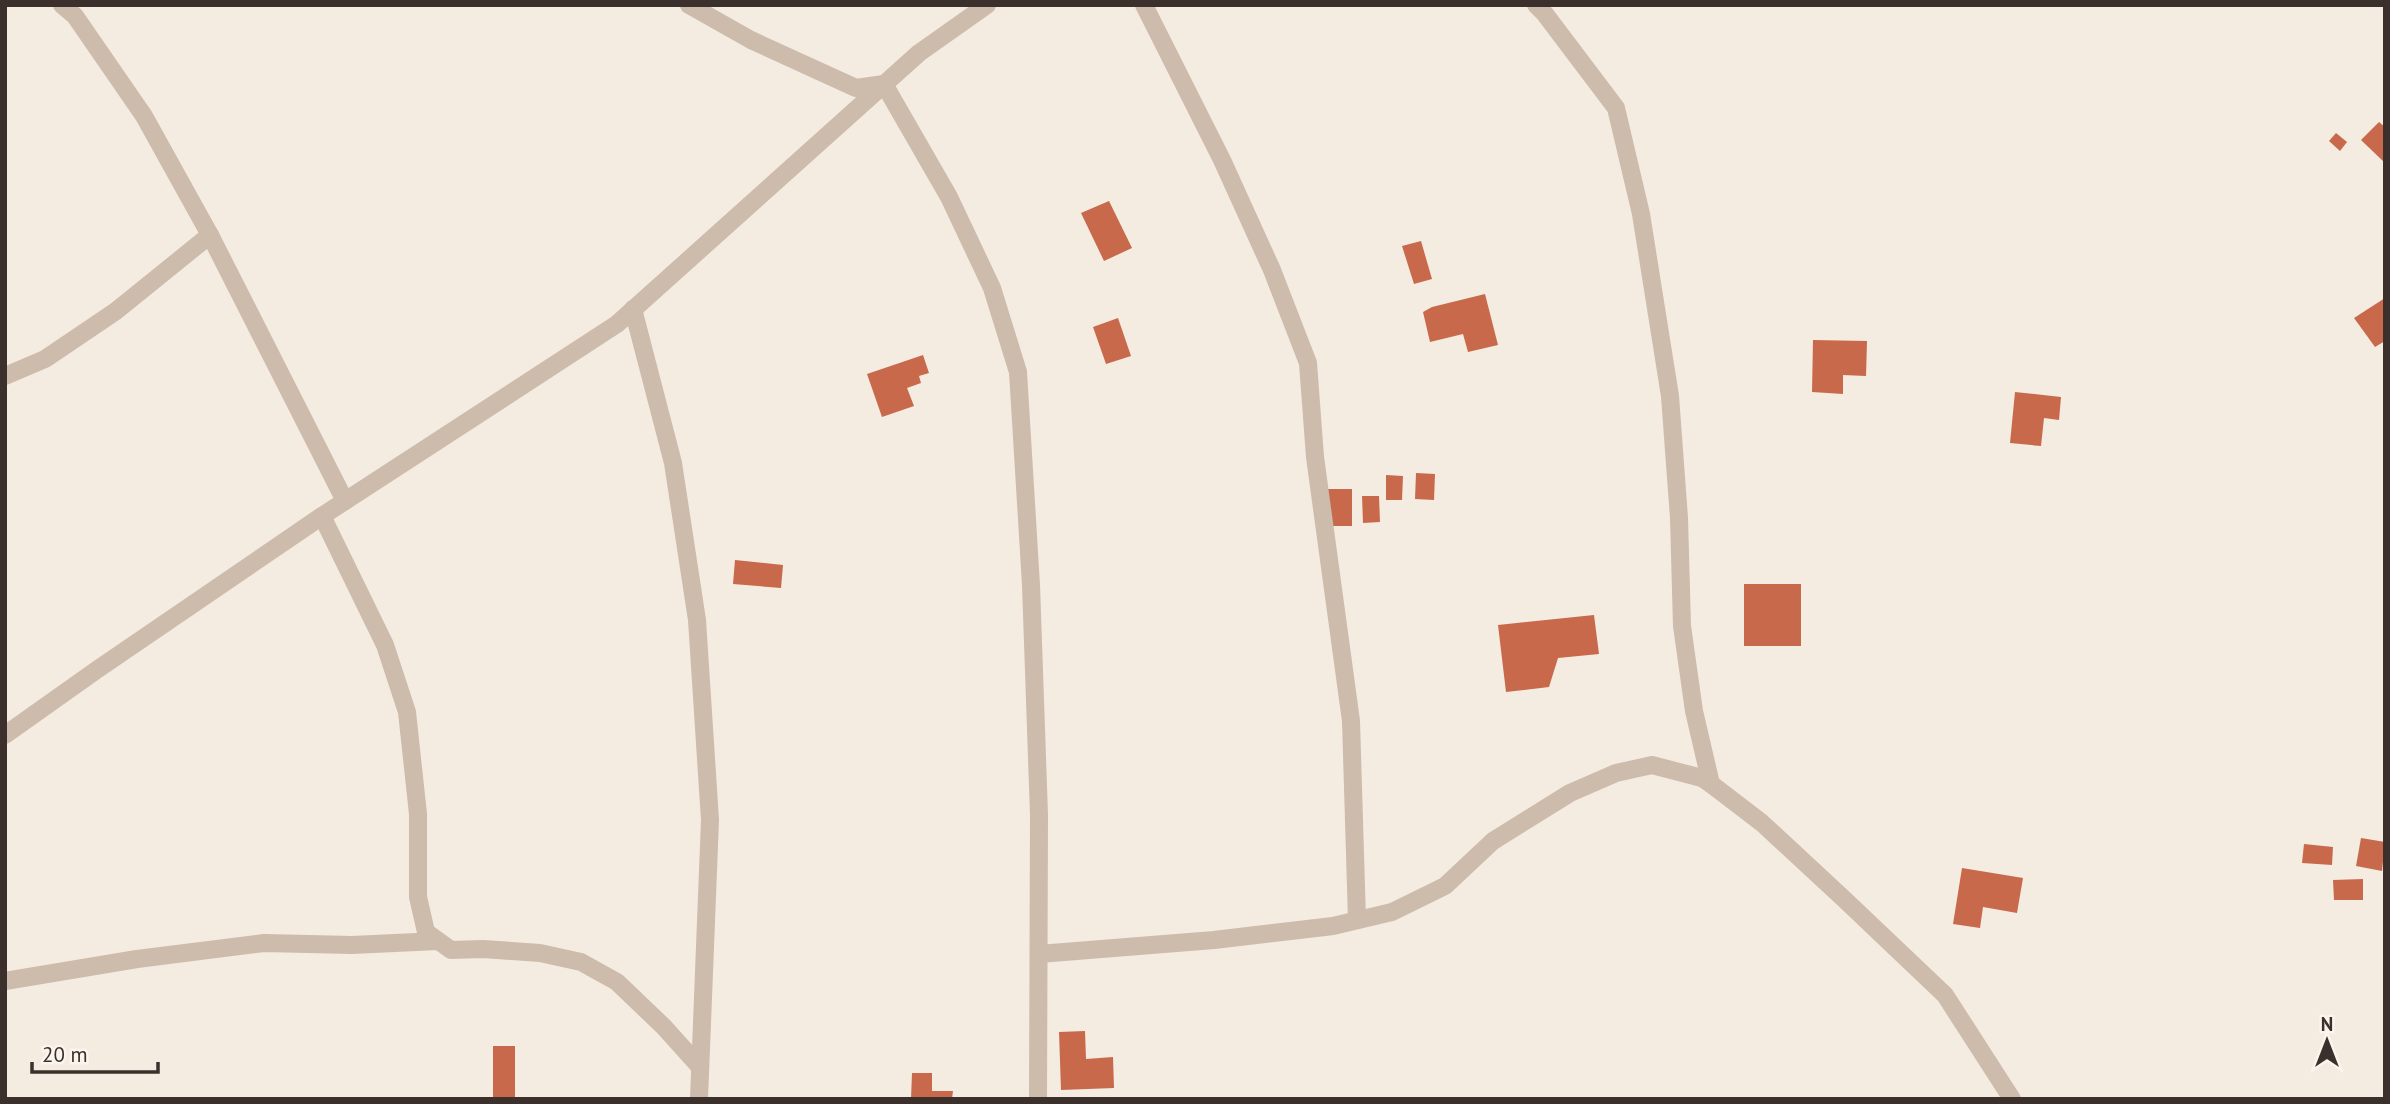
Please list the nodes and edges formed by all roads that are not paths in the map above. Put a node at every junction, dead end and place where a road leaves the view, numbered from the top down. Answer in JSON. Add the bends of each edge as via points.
{"nodes":[{"id":1,"x":62,"y":5,"type":"edge"},
{"id":2,"x":689,"y":5,"type":"edge"},
{"id":3,"x":1144,"y":5,"type":"edge"},
{"id":4,"x":1536,"y":5,"type":"edge"},
{"id":5,"x":979,"y":7,"type":"edge"},
{"id":6,"x":884,"y":84,"type":"junction"},
{"id":7,"x":210,"y":235,"type":"junction"},
{"id":8,"x":633,"y":309,"type":"junction"},
{"id":9,"x":5,"y":376,"type":"edge"},
{"id":10,"x":345,"y":501,"type":"junction"},
{"id":11,"x":322,"y":516,"type":"junction"},
{"id":12,"x":5,"y":735,"type":"edge"},
{"id":13,"x":1711,"y":784,"type":"junction"},
{"id":14,"x":1357,"y":920,"type":"junction"},
{"id":15,"x":438,"y":941,"type":"junction"},
{"id":16,"x":1039,"y":954,"type":"junction"},
{"id":17,"x":5,"y":981,"type":"edge"},
{"id":18,"x":700,"y":1067,"type":"junction"},
{"id":19,"x":699,"y":1099,"type":"edge"},
{"id":20,"x":1038,"y":1099,"type":"edge"},
{"id":21,"x":2012,"y":1099,"type":"edge"}],
"edges":[{"from":1,"to":7,"type":"street","via":[[75,16],[144,116]]},
{"from":2,"to":6,"type":"street","via":[[751,40],[856,88]]},
{"from":3,"to":14,"type":"street","via":[[1222,160],[1308,363],[1315,457],[1351,721]]},
{"from":4,"to":13,"type":"street","via":[[1616,108],[1638,201],[1670,396],[1682,626],[1694,711]]},
{"from":5,"to":6,"type":"street"},
{"from":6,"to":8,"type":"street"},
{"from":6,"to":16,"type":"street","via":[[949,197],[992,289],[1018,372],[1032,612]]},
{"from":7,"to":9,"type":"street","via":[[106,318],[45,359]]},
{"from":7,"to":10,"type":"street"},
{"from":8,"to":10,"type":"street","via":[[617,324]]},
{"from":8,"to":18,"type":"street","via":[[673,463],[697,620],[710,820]]},
{"from":10,"to":11,"type":"street"},
{"from":11,"to":12,"type":"street"},
{"from":11,"to":15,"type":"street","via":[[385,645],[407,712],[418,814],[418,897],[426,932]]},
{"from":13,"to":14,"type":"street","via":[[1653,765],[1616,773],[1570,793],[1493,841],[1445,886],[1392,912]]},
{"from":13,"to":21,"type":"street","via":[[1762,822],[1945,995]]},
{"from":14,"to":16,"type":"street","via":[[1227,938]]},
{"from":15,"to":17,"type":"street","via":[[264,943]]},
{"from":15,"to":18,"type":"street","via":[[451,950],[540,953],[581,962],[617,982]]},
{"from":16,"to":20,"type":"street"},
{"from":18,"to":19,"type":"street"}]}
